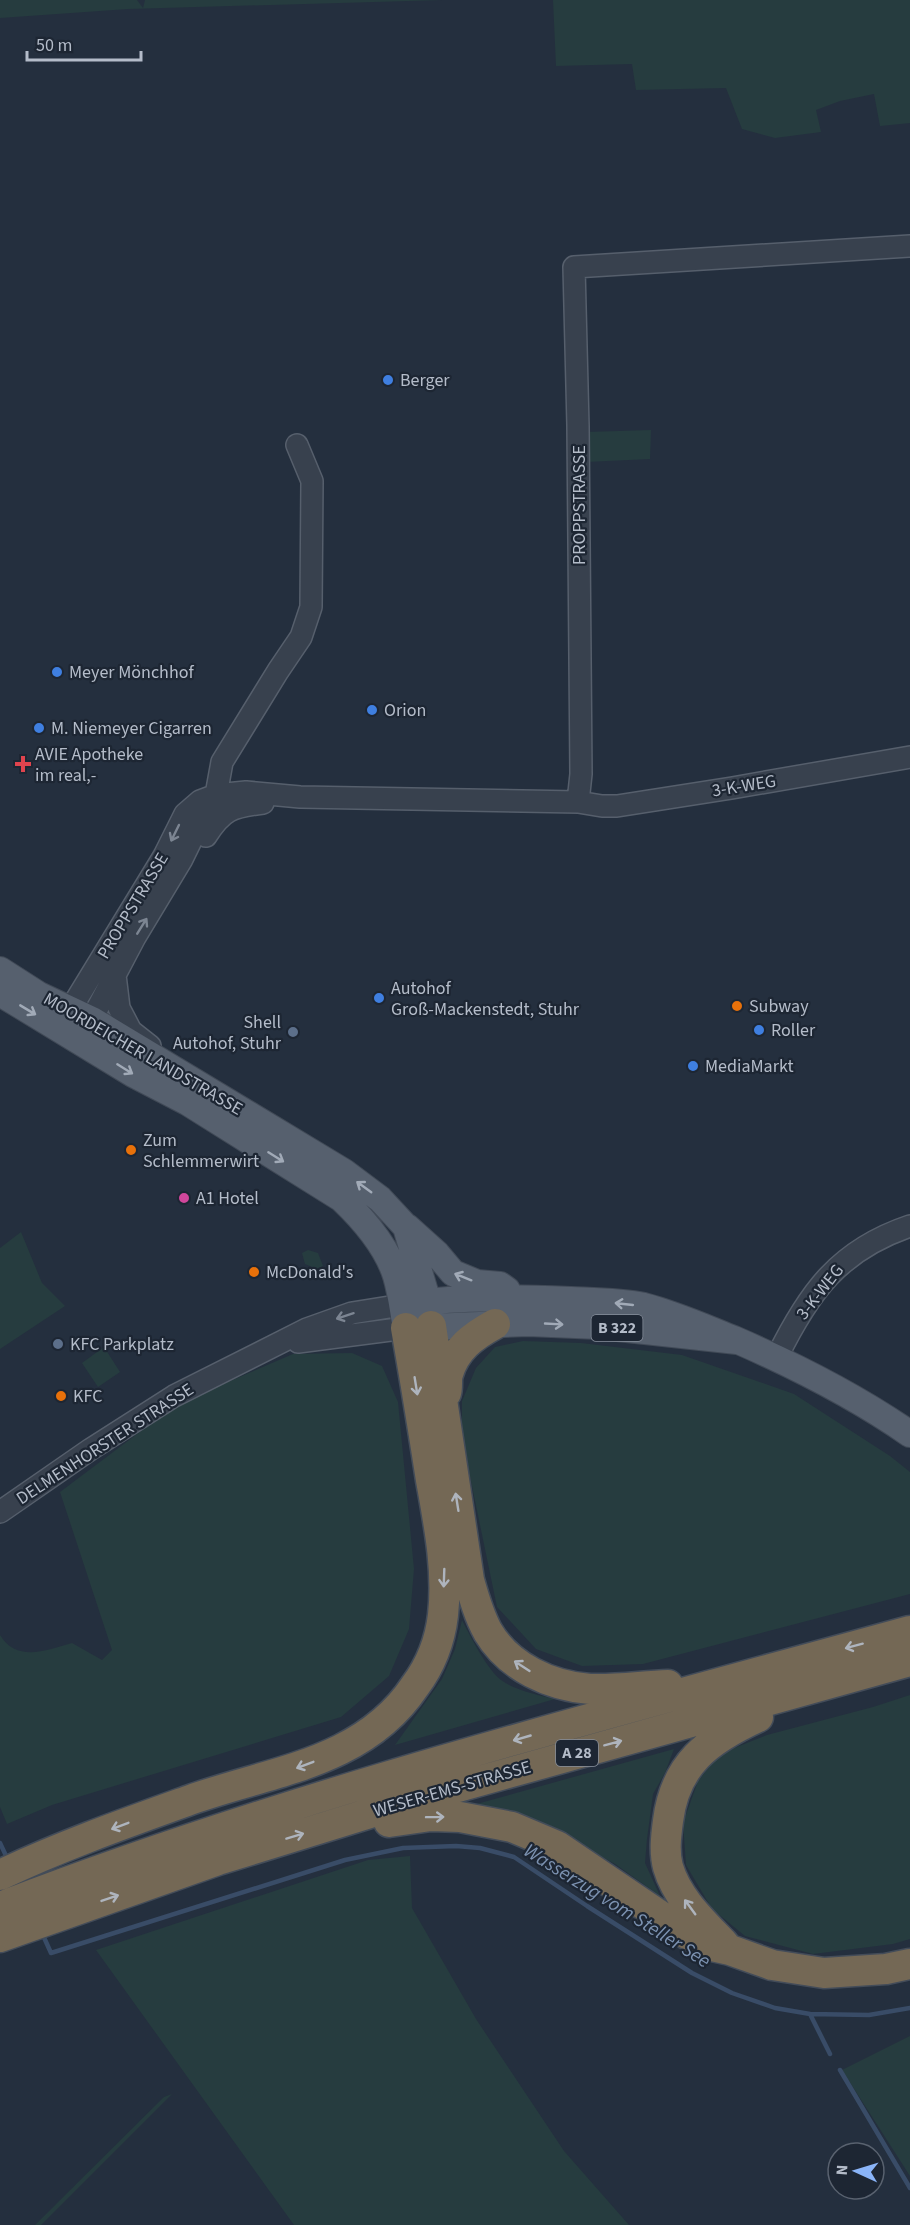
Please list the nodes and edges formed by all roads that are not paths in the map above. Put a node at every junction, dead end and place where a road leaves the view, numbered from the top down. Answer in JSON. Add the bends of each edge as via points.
{"nodes":[{"id":1,"x":910,"y":246,"type":"edge"},
{"id":2,"x":297,"y":445,"type":"dead end"},
{"id":3,"x":910,"y":757,"type":"edge"},
{"id":4,"x":578,"y":802,"type":"junction"},
{"id":5,"x":222,"y":803,"type":"junction"},
{"id":6,"x":0,"y":970,"type":"edge"},
{"id":7,"x":115,"y":975,"type":"junction"},
{"id":8,"x":0,"y":993,"type":"edge"},
{"id":9,"x":75,"y":1024,"type":"junction"},
{"id":10,"x":155,"y":1058,"type":"junction"},
{"id":11,"x":910,"y":1226,"type":"edge"},
{"id":12,"x":406,"y":1227,"type":"junction"},
{"id":13,"x":517,"y":1298,"type":"junction"},
{"id":14,"x":417,"y":1315,"type":"junction"},
{"id":15,"x":495,"y":1324,"type":"junction"},
{"id":16,"x":737,"y":1341,"type":"junction"},
{"id":17,"x":777,"y":1357,"type":"junction"},
{"id":18,"x":441,"y":1401,"type":"junction"},
{"id":19,"x":910,"y":1434,"type":"edge"},
{"id":20,"x":0,"y":1512,"type":"edge"},
{"id":21,"x":910,"y":1631,"type":"edge"},
{"id":22,"x":910,"y":1661,"type":"edge"},
{"id":23,"x":722,"y":1683,"type":"junction"},
{"id":24,"x":820,"y":1685,"type":"junction"},
{"id":25,"x":335,"y":1823,"type":"junction"},
{"id":26,"x":13,"y":1869,"type":"edge"},
{"id":27,"x":10,"y":1918,"type":"edge"},
{"id":28,"x":730,"y":1950,"type":"junction"},
{"id":29,"x":910,"y":1964,"type":"edge"}],
"edges":[{"from":1,"to":4,"type":"street","name":"PROPPSTRASSE","via":[[574,267],[582,774]]},
{"from":2,"to":5,"type":"street","name":"PROPPSTRASSE","via":[[312,481],[311,608],[301,637],[222,762]]},
{"from":3,"to":4,"type":"street","name":"3-K-WEG","via":[[650,802],[602,806]]},
{"from":4,"to":5,"type":"street","name":"PROPPSTRASSE","via":[[300,798],[246,792]]},
{"from":7,"to":5,"type":"street","name":"PROPPSTRASSE","one_way":true,"via":[[171,879]]},
{"from":5,"to":9,"type":"street","name":"PROPPSTRASSE","one_way":true,"via":[[200,801],[185,814]]},
{"from":6,"to":9,"type":"main road","name":"MOORDEICHER LANDSTRASSE","via":[[39,994]]},
{"from":7,"to":9,"type":"street","name":"PROPPSTRASSE"},
{"from":7,"to":10,"type":"street","name":"PROPPSTRASSE","via":[[119,1008],[131,1031],[150,1046]]},
{"from":8,"to":9,"type":"main road","name":"MOORDEICHER LANDSTRASSE","one_way":true},
{"from":9,"to":10,"type":"main road","name":"MOORDEICHER LANDSTRASSE"},
{"from":9,"to":14,"type":"main road","name":"MOORDEICHER LANDSTRASSE","one_way":true,"via":[[133,1074],[187,1102],[342,1199],[363,1219]]},
{"from":12,"to":10,"type":"main road","name":"MOORDEICHER LANDSTRASSE","one_way":true,"via":[[380,1199],[344,1172]]},
{"from":11,"to":17,"type":"street","name":"3-K-WEG","via":[[876,1239],[832,1270],[801,1313]]},
{"from":13,"to":12,"type":"main road","one_way":true,"via":[[500,1286],[477,1283],[453,1273]]},
{"from":12,"to":14,"type":"main road","name":"MOORDEICHER LANDSTRASSE"},
{"from":13,"to":14,"type":"main road","number":"B 322"},
{"from":16,"to":13,"type":"main road","name":"DELMENHORSTER STRASSE","number":"B 322","one_way":true,"via":[[681,1317],[641,1306]]},
{"from":14,"to":15,"type":"main road","name":"DELMENHORSTER STRASSE","number":"B 322"},
{"from":14,"to":18,"type":"highway"},
{"from":14,"to":20,"type":"street","name":"DELMENHORSTER STRASSE","via":[[276,1346],[174,1396]]},
{"from":14,"to":26,"type":"highway","one_way":true,"via":[[444,1568],[443,1616],[435,1649],[408,1697],[388,1718],[350,1746],[300,1767],[192,1799]]},
{"from":15,"to":16,"type":"main road","name":"DELMENHORSTER STRASSE","number":"B 322","one_way":true,"via":[[599,1326]]},
{"from":15,"to":18,"type":"highway","via":[[459,1350]]},
{"from":16,"to":17,"type":"main road","name":"DELMENHORSTER STRASSE","number":"B 322"},
{"from":17,"to":19,"type":"main road","name":"DELMENHORSTER STRASSE","number":"B 322","via":[[865,1404]]},
{"from":23,"to":18,"type":"highway","one_way":true,"via":[[589,1689],[542,1677],[507,1654],[489,1632],[469,1580]]},
{"from":21,"to":23,"type":"highway","name":"WESER-EMS-STRASSE","number":"A 28","one_way":true},
{"from":22,"to":24,"type":"highway","name":"WESER-EMS-STRASSE","number":"A 28"},
{"from":23,"to":27,"type":"highway","name":"WESER-EMS-STRASSE","number":"A 28","one_way":true,"via":[[568,1724],[292,1807],[45,1889]]},
{"from":25,"to":24,"type":"highway","name":"WESER-EMS-STRASSE","number":"A 28","one_way":true},
{"from":28,"to":24,"type":"highway","one_way":true,"via":[[691,1910],[668,1866],[665,1839],[674,1792],[683,1772],[716,1739]]},
{"from":27,"to":25,"type":"highway","name":"WESER-EMS-STRASSE","number":"A 28","one_way":true,"via":[[55,1917]]},
{"from":25,"to":28,"type":"highway","one_way":true,"via":[[441,1816],[512,1827],[557,1846],[687,1935]]},
{"from":28,"to":29,"type":"highway","via":[[772,1965],[824,1973]]}]}
